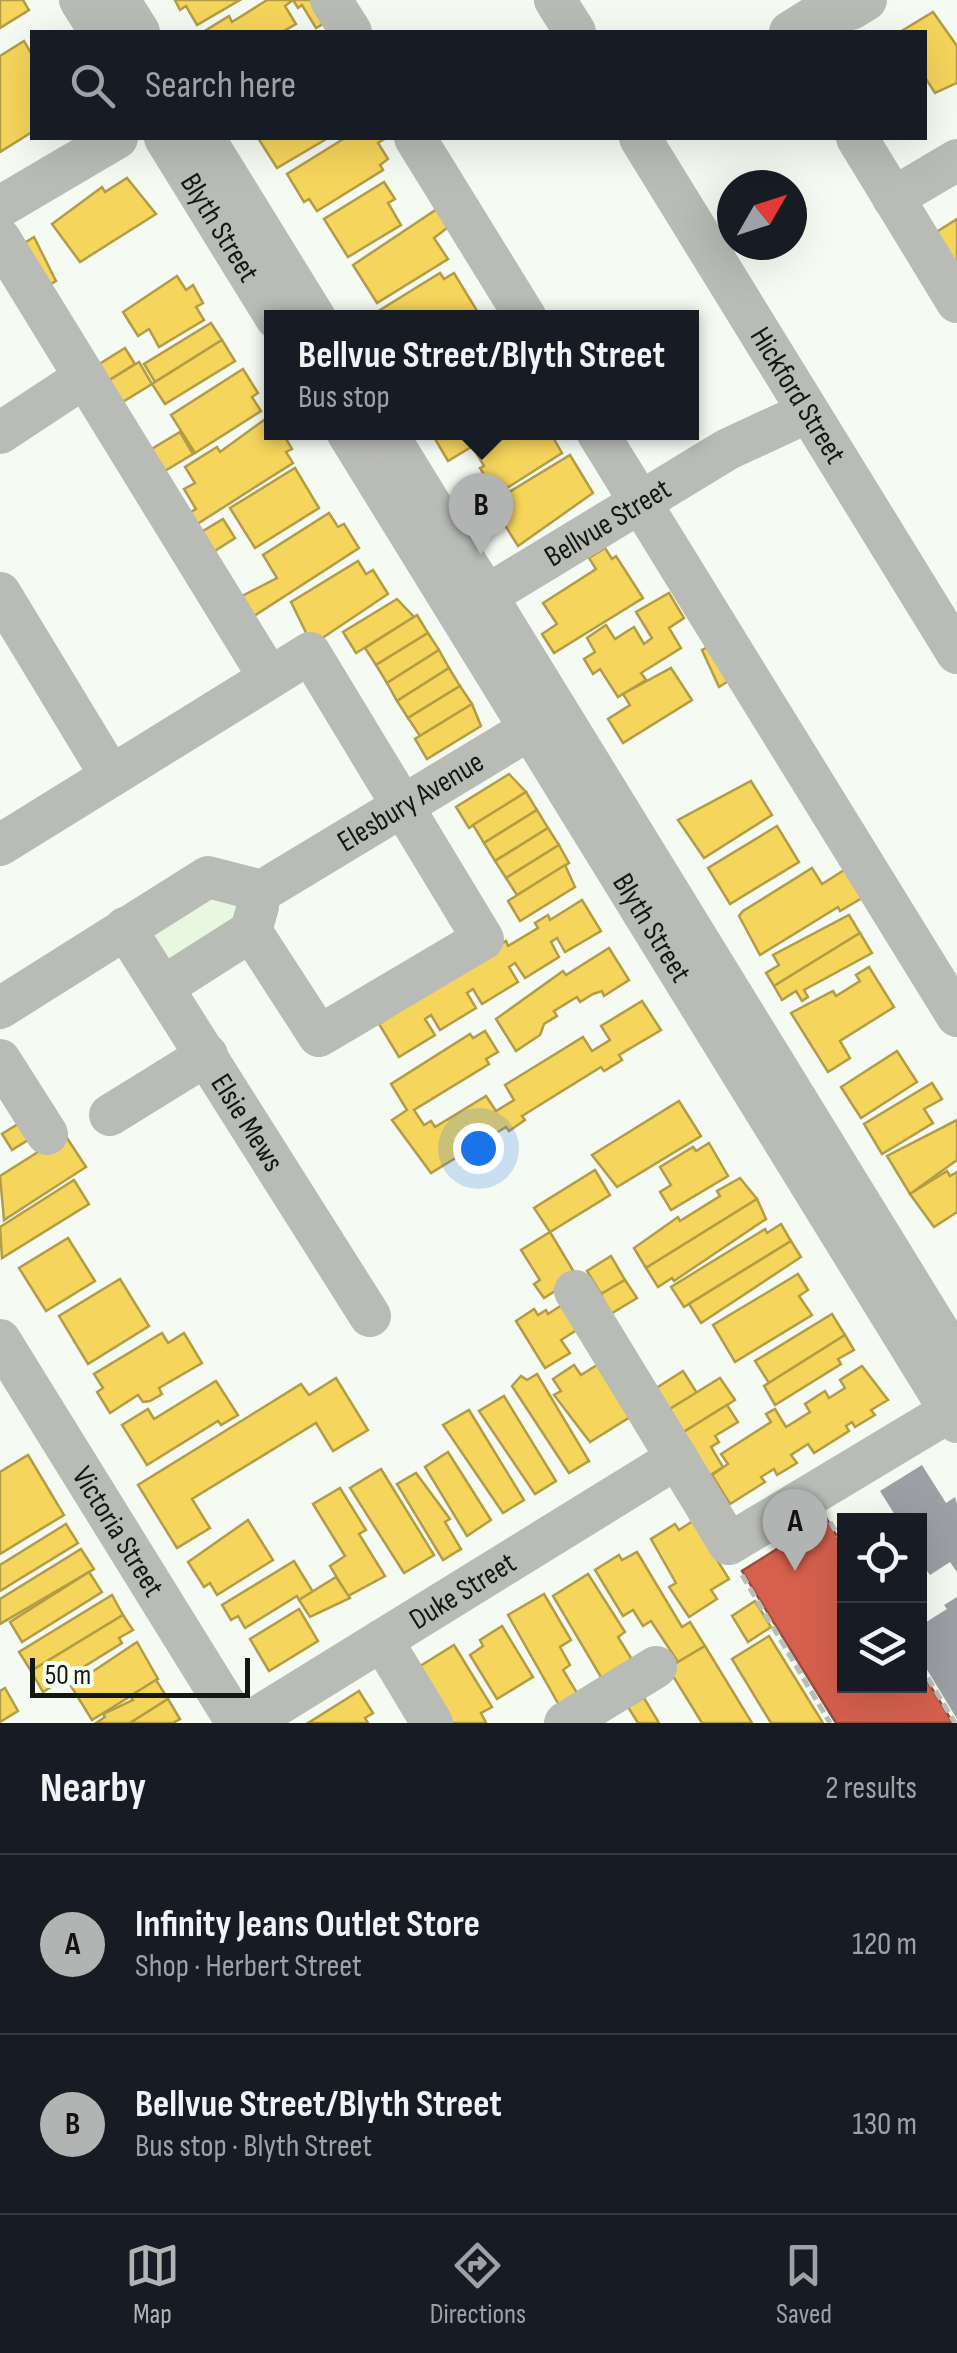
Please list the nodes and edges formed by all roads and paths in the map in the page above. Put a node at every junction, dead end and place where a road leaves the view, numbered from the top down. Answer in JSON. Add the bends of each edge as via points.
{"nodes":[{"id":1,"x":80,"y":0,"type":"edge"},
{"id":2,"x":118,"y":0,"type":"edge"},
{"id":3,"x":331,"y":0,"type":"edge"},
{"id":4,"x":555,"y":0,"type":"edge"},
{"id":5,"x":770,"y":0,"type":"edge"},
{"id":6,"x":866,"y":0,"type":"edge"},
{"id":7,"x":800,"y":22,"type":"edge"},
{"id":8,"x":99,"y":30,"type":"edge"},
{"id":9,"x":138,"y":30,"type":"edge"},
{"id":10,"x":350,"y":30,"type":"edge"},
{"id":11,"x":574,"y":30,"type":"edge"},
{"id":12,"x":114,"y":140,"type":"edge"},
{"id":13,"x":166,"y":140,"type":"edge"},
{"id":14,"x":205,"y":140,"type":"edge"},
{"id":15,"x":417,"y":140,"type":"edge"},
{"id":16,"x":641,"y":140,"type":"edge"},
{"id":17,"x":857,"y":140,"type":"edge"},
{"id":18,"x":957,"y":160,"type":"edge"},
{"id":19,"x":894,"y":198,"type":"junction"},
{"id":20,"x":0,"y":207,"type":"edge"},
{"id":21,"x":0,"y":239,"type":"edge"},
{"id":22,"x":957,"y":302,"type":"edge"},
{"id":23,"x":271,"y":310,"type":"edge"},
{"id":24,"x":310,"y":310,"type":"edge"},
{"id":25,"x":521,"y":310,"type":"edge"},
{"id":26,"x":85,"y":377,"type":"junction"},
{"id":27,"x":803,"y":403,"type":"junction"},
{"id":28,"x":0,"y":433,"type":"edge"},
{"id":29,"x":352,"y":440,"type":"edge"},
{"id":30,"x":391,"y":440,"type":"edge"},
{"id":31,"x":602,"y":440,"type":"edge"},
{"id":32,"x":640,"y":502,"type":"junction"},
{"id":33,"x":0,"y":593,"type":"edge"},
{"id":34,"x":486,"y":596,"type":"junction"},
{"id":35,"x":957,"y":653,"type":"edge"},
{"id":36,"x":267,"y":673,"type":"junction"},
{"id":37,"x":546,"y":723,"type":"junction"},
{"id":38,"x":111,"y":776,"type":"junction"},
{"id":39,"x":405,"y":806,"type":"junction"},
{"id":40,"x":0,"y":845,"type":"edge"},
{"id":41,"x":256,"y":911,"type":"junction"},
{"id":42,"x":125,"y":928,"type":"junction"},
{"id":43,"x":163,"y":987,"type":"junction"},
{"id":44,"x":0,"y":1008,"type":"edge"},
{"id":45,"x":957,"y":1016,"type":"edge"},
{"id":46,"x":207,"y":1055,"type":"junction"},
{"id":47,"x":0,"y":1060,"type":"edge"},
{"id":48,"x":110,"y":1115,"type":"dead end"},
{"id":49,"x":47,"y":1134,"type":"dead end"},
{"id":50,"x":575,"y":1291,"type":"dead end"},
{"id":51,"x":370,"y":1316,"type":"dead end"},
{"id":52,"x":0,"y":1340,"type":"edge"},
{"id":53,"x":957,"y":1361,"type":"edge"},
{"id":54,"x":955,"y":1414,"type":"edge"},
{"id":55,"x":677,"y":1458,"type":"junction"},
{"id":56,"x":824,"y":1512,"type":"dead end"},
{"id":57,"x":837,"y":1533,"type":"edge"},
{"id":58,"x":729,"y":1544,"type":"junction"},
{"id":59,"x":382,"y":1640,"type":"junction"},
{"id":60,"x":656,"y":1667,"type":"dead end"},
{"id":61,"x":927,"y":1677,"type":"edge"},
{"id":62,"x":236,"y":1723,"type":"edge"},
{"id":63,"x":248,"y":1723,"type":"edge"},
{"id":64,"x":432,"y":1723,"type":"edge"},
{"id":65,"x":565,"y":1723,"type":"edge"},
{"id":66,"x":830,"y":1723,"type":"edge"},
{"id":67,"x":955,"y":1723,"type":"edge"}],
"edges":[{"from":1,"to":8,"type":"street"},
{"from":2,"to":9,"type":"street"},
{"from":3,"to":10,"type":"street"},
{"from":4,"to":11,"type":"street"},
{"from":5,"to":7,"type":"street"},
{"from":6,"to":7,"type":"street"},
{"from":12,"to":20,"type":"street"},
{"from":13,"to":23,"type":"street","name":"Blyth Street"},
{"from":14,"to":24,"type":"street","name":"Blyth Street"},
{"from":15,"to":25,"type":"street"},
{"from":16,"to":27,"type":"street","name":"Hickford Street"},
{"from":17,"to":19,"type":"street"},
{"from":18,"to":19,"type":"street"},
{"from":19,"to":22,"type":"street"},
{"from":21,"to":26,"type":"street"},
{"from":26,"to":28,"type":"street"},
{"from":26,"to":36,"type":"street"},
{"from":27,"to":32,"type":"street","name":"Bellvue Street"},
{"from":27,"to":35,"type":"street","name":"Hickford Street"},
{"from":29,"to":37,"type":"street","name":"Blyth Street"},
{"from":30,"to":34,"type":"street","name":"Blyth Street"},
{"from":31,"to":32,"type":"street"},
{"from":32,"to":34,"type":"street","name":"Bellvue Street"},
{"from":32,"to":45,"type":"street"},
{"from":33,"to":38,"type":"street"},
{"from":34,"to":37,"type":"street","name":"Blyth Street"},
{"from":36,"to":38,"type":"street"},
{"from":36,"to":39,"type":"street","via":[[310,653]]},
{"from":37,"to":39,"type":"street","name":"Elesbury Avenue"},
{"from":37,"to":53,"type":"street","name":"Blyth Street"},
{"from":37,"to":54,"type":"street","name":"Blyth Street"},
{"from":38,"to":40,"type":"street"},
{"from":39,"to":41,"type":"street","name":"Elesbury Avenue"},
{"from":39,"to":41,"type":"street","via":[[483,939],[319,1036]]},
{"from":41,"to":42,"type":"street","via":[[208,877]]},
{"from":41,"to":43,"type":"street","name":"Elesbury Avenue"},
{"from":42,"to":43,"type":"street","name":"Elsie Mews"},
{"from":42,"to":44,"type":"street"},
{"from":43,"to":46,"type":"street","name":"Elsie Mews"},
{"from":46,"to":48,"type":"street"},
{"from":46,"to":51,"type":"street","name":"Elsie Mews"},
{"from":47,"to":49,"type":"street"},
{"from":50,"to":55,"type":"street"},
{"from":52,"to":62,"type":"street","name":"Victoria Street"},
{"from":54,"to":58,"type":"street"},
{"from":55,"to":58,"type":"street"},
{"from":55,"to":59,"type":"street","name":"Duke Street"},
{"from":56,"to":57,"type":"path"},
{"from":58,"to":66,"type":"path"},
{"from":59,"to":63,"type":"street","name":"Duke Street"},
{"from":59,"to":64,"type":"street"},
{"from":60,"to":65,"type":"street"},
{"from":61,"to":67,"type":"path"}]}
